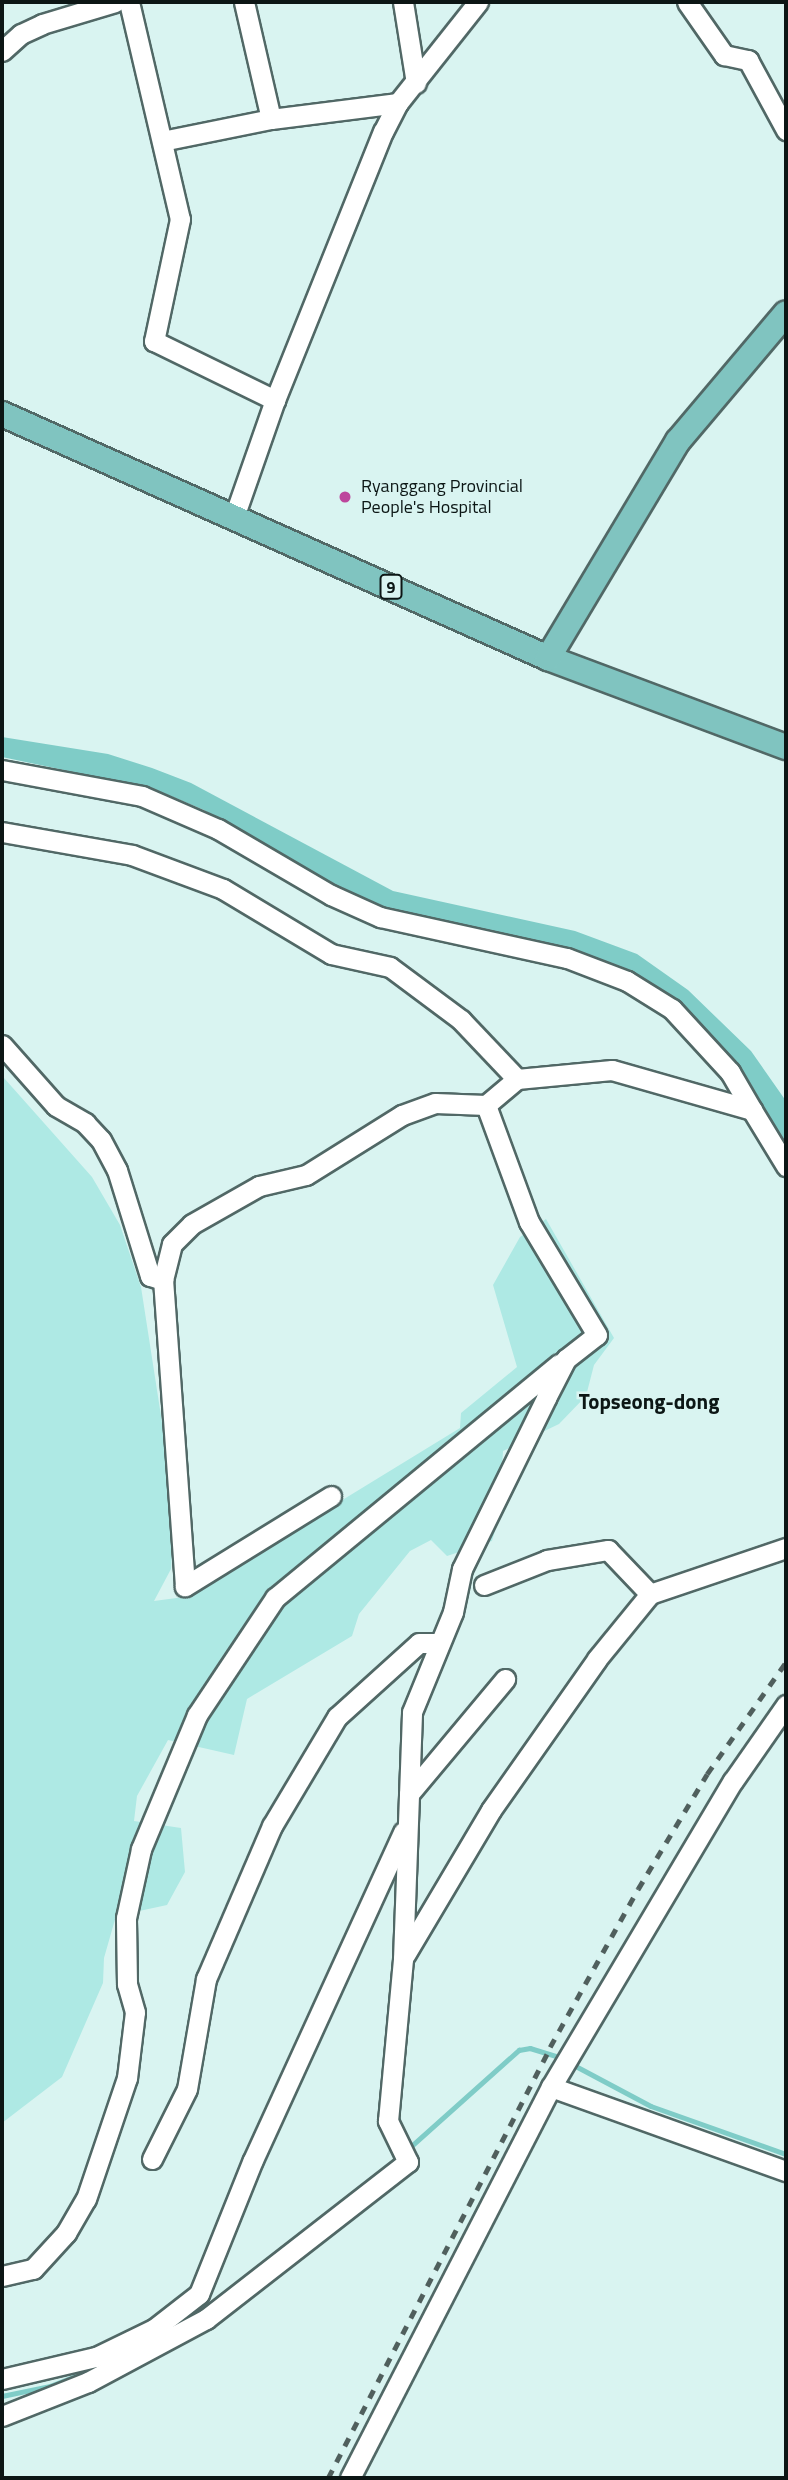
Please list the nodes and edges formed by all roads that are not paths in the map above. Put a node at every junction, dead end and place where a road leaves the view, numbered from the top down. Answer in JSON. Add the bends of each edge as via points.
{"nodes":[{"id":1,"x":115,"y":2,"type":"edge"},
{"id":2,"x":130,"y":2,"type":"edge"},
{"id":3,"x":244,"y":2,"type":"edge"},
{"id":4,"x":403,"y":2,"type":"edge"},
{"id":5,"x":478,"y":2,"type":"edge"},
{"id":6,"x":687,"y":2,"type":"edge"},
{"id":7,"x":2,"y":51,"type":"edge"},
{"id":8,"x":416,"y":83,"type":"junction"},
{"id":9,"x":398,"y":103,"type":"junction"},
{"id":10,"x":271,"y":119,"type":"junction"},
{"id":11,"x":786,"y":130,"type":"edge"},
{"id":12,"x":162,"y":141,"type":"junction"},
{"id":13,"x":786,"y":313,"type":"edge"},
{"id":14,"x":275,"y":400,"type":"junction"},
{"id":15,"x":2,"y":414,"type":"edge"},
{"id":16,"x":234,"y":517,"type":"junction"},
{"id":17,"x":548,"y":657,"type":"junction"},
{"id":18,"x":786,"y":747,"type":"edge"},
{"id":19,"x":2,"y":770,"type":"edge"},
{"id":20,"x":2,"y":832,"type":"edge"},
{"id":21,"x":2,"y":1045,"type":"edge"},
{"id":22,"x":517,"y":1079,"type":"junction"},
{"id":23,"x":486,"y":1105,"type":"junction"},
{"id":24,"x":752,"y":1110,"type":"junction"},
{"id":25,"x":786,"y":1166,"type":"edge"},
{"id":26,"x":163,"y":1280,"type":"junction"},
{"id":27,"x":566,"y":1359,"type":"junction"},
{"id":28,"x":331,"y":1496,"type":"dead end"},
{"id":29,"x":786,"y":1548,"type":"edge"},
{"id":30,"x":462,"y":1569,"type":"junction"},
{"id":31,"x":484,"y":1586,"type":"junction"},
{"id":32,"x":650,"y":1594,"type":"junction"},
{"id":33,"x":453,"y":1612,"type":"junction"},
{"id":34,"x":439,"y":1643,"type":"junction"},
{"id":35,"x":505,"y":1679,"type":"dead end"},
{"id":36,"x":786,"y":1705,"type":"edge"},
{"id":37,"x":409,"y":1794,"type":"junction"},
{"id":38,"x":408,"y":1821,"type":"junction"},
{"id":39,"x":403,"y":1959,"type":"junction"},
{"id":40,"x":551,"y":2087,"type":"junction"},
{"id":41,"x":152,"y":2159,"type":"dead end"},
{"id":42,"x":786,"y":2171,"type":"edge"},
{"id":43,"x":2,"y":2276,"type":"edge"},
{"id":44,"x":2,"y":2379,"type":"edge"},
{"id":45,"x":2,"y":2416,"type":"edge"},
{"id":46,"x":350,"y":2478,"type":"edge"}],
"edges":[{"from":1,"to":7,"type":"street","via":[[42,24]]},
{"from":2,"to":12,"type":"street"},
{"from":3,"to":10,"type":"street"},
{"from":4,"to":8,"type":"street"},
{"from":5,"to":8,"type":"street"},
{"from":6,"to":11,"type":"street","via":[[724,55],[748,60]]},
{"from":8,"to":9,"type":"street"},
{"from":9,"to":10,"type":"street"},
{"from":9,"to":14,"type":"street","via":[[352,203]]},
{"from":10,"to":12,"type":"street"},
{"from":12,"to":14,"type":"street","via":[[180,219],[154,341]]},
{"from":13,"to":17,"type":"main road","via":[[678,441]]},
{"from":14,"to":16,"type":"street"},
{"from":15,"to":16,"type":"main road","number":"9"},
{"from":16,"to":17,"type":"main road","number":"9"},
{"from":17,"to":18,"type":"main road","number":"9"},
{"from":19,"to":24,"type":"street","via":[[142,796],[218,829],[331,895],[380,917],[567,958],[627,981],[672,1009],[730,1072]]},
{"from":20,"to":22,"type":"street","via":[[132,855],[223,889],[331,954],[390,967],[461,1020]]},
{"from":21,"to":26,"type":"street","via":[[55,1106],[85,1123],[100,1140],[122,1183],[150,1276]]},
{"from":22,"to":23,"type":"street"},
{"from":22,"to":24,"type":"street","via":[[612,1070]]},
{"from":23,"to":26,"type":"street","via":[[424,1107],[402,1115],[306,1175],[259,1186],[192,1224],[172,1244]]},
{"from":23,"to":27,"type":"street","via":[[529,1222],[597,1335]]},
{"from":24,"to":25,"type":"street"},
{"from":26,"to":28,"type":"street","via":[[185,1586]]},
{"from":27,"to":30,"type":"street"},
{"from":27,"to":43,"type":"street","via":[[275,1598],[197,1715],[141,1849],[125,1918],[127,1984],[135,2012],[127,2078],[86,2199],[66,2234],[33,2269]]},
{"from":29,"to":32,"type":"street"},
{"from":30,"to":31,"type":"street"},
{"from":30,"to":33,"type":"street"},
{"from":31,"to":32,"type":"street","via":[[547,1560],[608,1550]]},
{"from":31,"to":33,"type":"street"},
{"from":32,"to":39,"type":"street","via":[[597,1659],[491,1810]]},
{"from":33,"to":34,"type":"street"},
{"from":34,"to":37,"type":"street","via":[[412,1712]]},
{"from":34,"to":41,"type":"street","via":[[419,1643],[337,1717],[272,1826],[206,1979],[187,2089]]},
{"from":35,"to":37,"type":"street"},
{"from":36,"to":40,"type":"street","via":[[733,1781]]},
{"from":37,"to":38,"type":"street"},
{"from":38,"to":39,"type":"street"},
{"from":38,"to":44,"type":"street","via":[[253,2160],[199,2294],[154,2329],[96,2357]]},
{"from":39,"to":45,"type":"street","via":[[388,2121],[404,2155],[206,2319],[88,2382]]},
{"from":40,"to":42,"type":"street"},
{"from":40,"to":46,"type":"street"}]}
